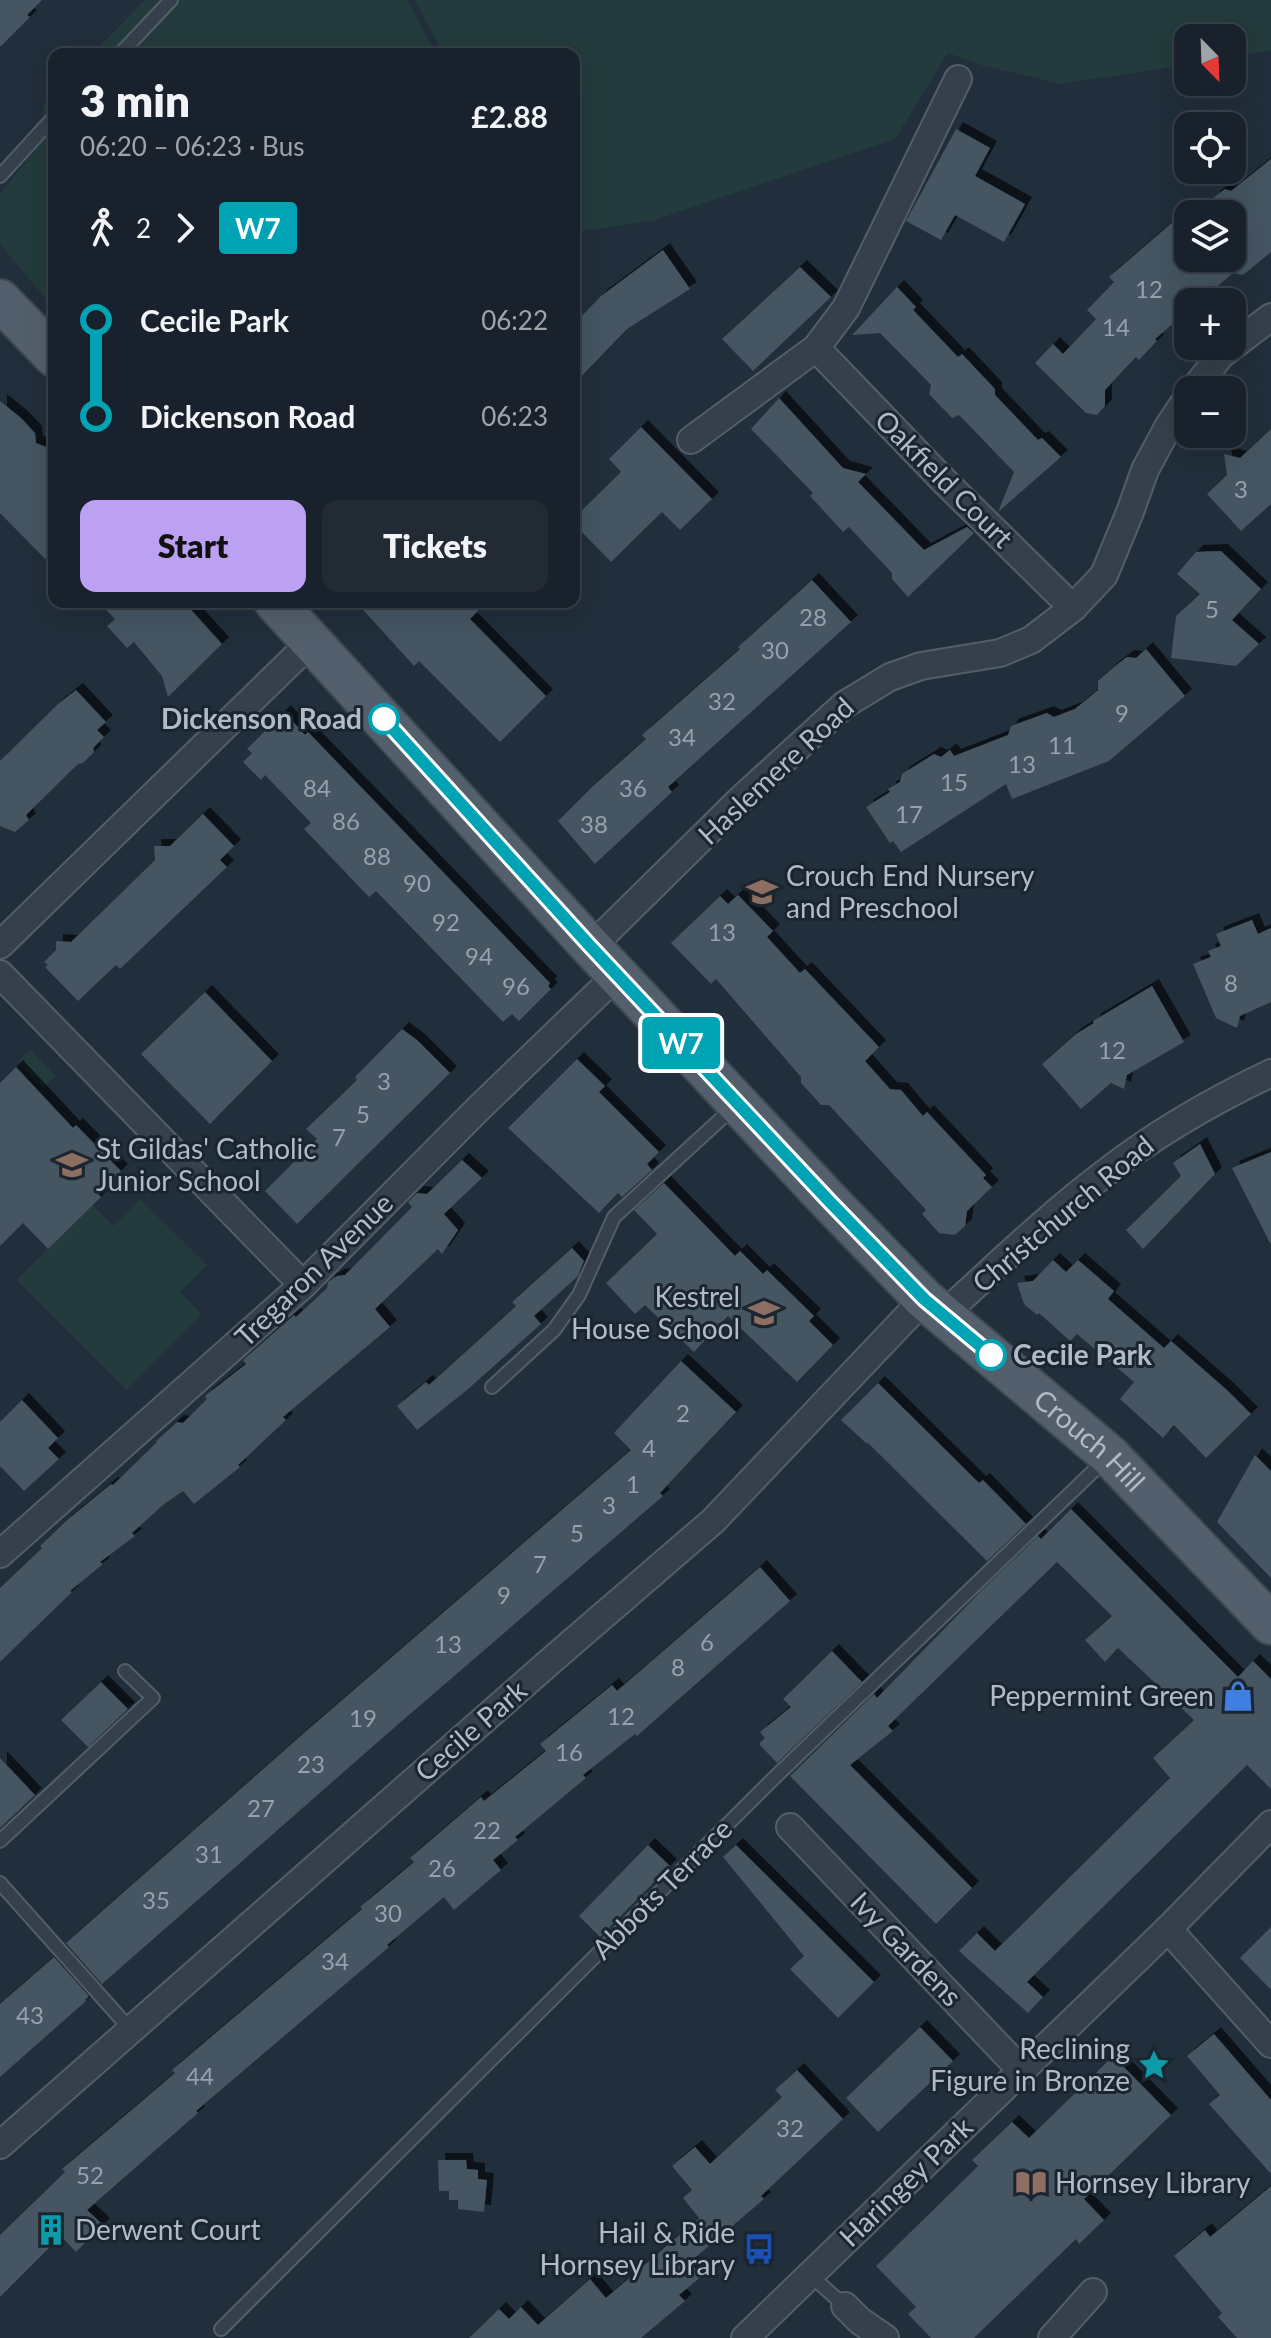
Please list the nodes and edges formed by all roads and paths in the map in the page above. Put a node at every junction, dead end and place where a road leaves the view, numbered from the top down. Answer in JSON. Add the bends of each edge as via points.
{"nodes":[{"id":1,"x":171,"y":0,"type":"edge"},
{"id":2,"x":126,"y":48,"type":"edge"},
{"id":3,"x":958,"y":79,"type":"dead end"},
{"id":4,"x":48,"y":124,"type":"edge"},
{"id":5,"x":0,"y":176,"type":"edge"},
{"id":6,"x":1,"y":303,"type":"edge"},
{"id":7,"x":1271,"y":317,"type":"edge"},
{"id":8,"x":816,"y":348,"type":"junction"},
{"id":9,"x":48,"y":350,"type":"edge"},
{"id":10,"x":1204,"y":376,"type":"edge"},
{"id":11,"x":1174,"y":418,"type":"edge"},
{"id":12,"x":691,"y":440,"type":"dead end"},
{"id":13,"x":280,"y":608,"type":"edge"},
{"id":14,"x":1073,"y":608,"type":"junction"},
{"id":15,"x":311,"y":642,"type":"junction"},
{"id":16,"x":0,"y":945,"type":"edge"},
{"id":17,"x":604,"y":961,"type":"junction"},
{"id":18,"x":0,"y":974,"type":"edge"},
{"id":19,"x":1271,"y":1073,"type":"edge"},
{"id":20,"x":737,"y":1104,"type":"junction"},
{"id":21,"x":303,"y":1285,"type":"junction"},
{"id":22,"x":934,"y":1307,"type":"junction"},
{"id":23,"x":492,"y":1387,"type":"dead end"},
{"id":24,"x":1109,"y":1455,"type":"junction"},
{"id":25,"x":5,"y":1540,"type":"edge"},
{"id":26,"x":1271,"y":1624,"type":"edge"},
{"id":27,"x":125,"y":1671,"type":"dead end"},
{"id":28,"x":1271,"y":1824,"type":"edge"},
{"id":29,"x":790,"y":1827,"type":"dead end"},
{"id":30,"x":0,"y":1841,"type":"edge"},
{"id":31,"x":0,"y":1883,"type":"edge"},
{"id":32,"x":1168,"y":1929,"type":"junction"},
{"id":33,"x":131,"y":2030,"type":"junction"},
{"id":34,"x":1271,"y":2044,"type":"edge"},
{"id":35,"x":1022,"y":2071,"type":"junction"},
{"id":36,"x":0,"y":2145,"type":"edge"},
{"id":37,"x":810,"y":2275,"type":"junction"},
{"id":38,"x":1093,"y":2292,"type":"dead end"},
{"id":39,"x":845,"y":2306,"type":"joint"},
{"id":40,"x":221,"y":2329,"type":"dead end"},
{"id":41,"x":745,"y":2338,"type":"edge"},
{"id":42,"x":885,"y":2338,"type":"edge"},
{"id":43,"x":1052,"y":2338,"type":"edge"}],
"edges":[{"from":1,"to":2,"type":"lane"},
{"from":3,"to":8,"type":"street","via":[[846,308]]},
{"from":4,"to":5,"type":"lane"},
{"from":6,"to":9,"type":"main road"},
{"from":7,"to":10,"type":"street","via":[[1221,355]]},
{"from":8,"to":12,"type":"street"},
{"from":8,"to":14,"type":"street","name":"Oakfield Court"},
{"from":11,"to":14,"type":"street","name":"Haslemere Road","via":[[1145,470],[1104,575]]},
{"from":13,"to":15,"type":"main road","name":"Crouch Hill"},
{"from":14,"to":17,"type":"street","name":"Haslemere Road","via":[[1031,640],[1000,653],[900,673],[844,705],[742,798]]},
{"from":15,"to":16,"type":"street"},
{"from":15,"to":17,"type":"main road","name":"Crouch Hill"},
{"from":17,"to":20,"type":"main road","name":"Crouch Hill"},
{"from":17,"to":21,"type":"street","name":"Tregaron Avenue","via":[[479,1108]]},
{"from":18,"to":21,"type":"street"},
{"from":19,"to":22,"type":"street","name":"Christchurch Road","via":[[1158,1135]]},
{"from":20,"to":22,"type":"main road","name":"Crouch Hill"},
{"from":20,"to":23,"type":"lane","via":[[614,1217],[579,1295],[554,1330]]},
{"from":21,"to":25,"type":"street","name":"Tregaron Avenue"},
{"from":22,"to":24,"type":"main road","name":"Crouch Hill"},
{"from":22,"to":33,"type":"street","name":"Cecile Park","via":[[713,1521]]},
{"from":24,"to":26,"type":"main road","name":"Crouch Hill"},
{"from":24,"to":40,"type":"lane","name":"Abbots Terrace","via":[[771,1781]]},
{"from":27,"to":30,"type":"lane","via":[[153,1698]]},
{"from":28,"to":32,"type":"street","name":"Haringey Park"},
{"from":29,"to":35,"type":"street","name":"Ivy Gardens"},
{"from":31,"to":33,"type":"lane"},
{"from":32,"to":34,"type":"street"},
{"from":32,"to":35,"type":"street","name":"Haringey Park"},
{"from":33,"to":36,"type":"street","name":"Cecile Park"},
{"from":35,"to":37,"type":"street","name":"Haringey Park"},
{"from":37,"to":39,"type":"lane"},
{"from":37,"to":41,"type":"street","name":"Haringey Park"},
{"from":38,"to":43,"type":"street"},
{"from":39,"to":42,"type":"street"}]}
